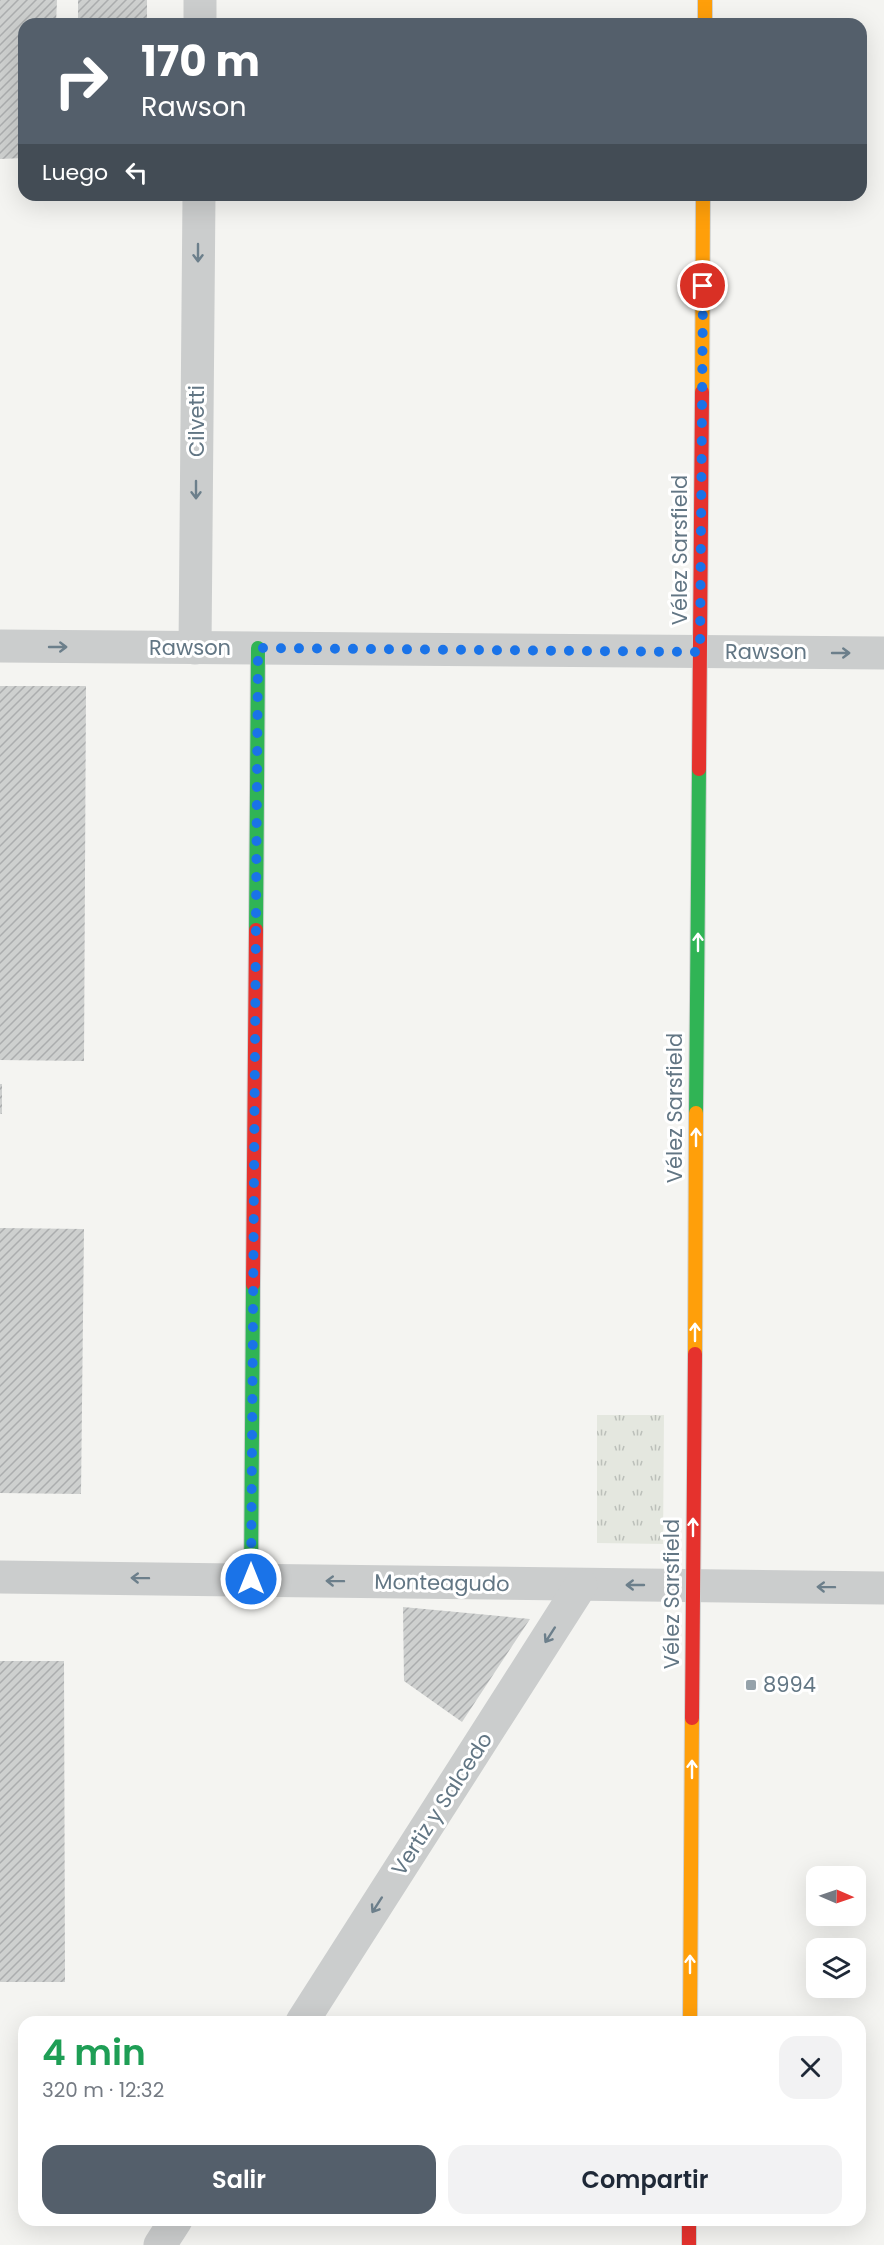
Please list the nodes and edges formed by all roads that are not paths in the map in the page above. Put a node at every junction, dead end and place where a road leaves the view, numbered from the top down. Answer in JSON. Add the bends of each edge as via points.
{"nodes":[{"id":1,"x":200,"y":0,"type":"edge"},
{"id":2,"x":705,"y":0,"type":"edge"},
{"id":3,"x":200,"y":18,"type":"edge"},
{"id":4,"x":705,"y":18,"type":"edge"},
{"id":5,"x":199,"y":201,"type":"edge"},
{"id":6,"x":703,"y":201,"type":"edge"},
{"id":7,"x":0,"y":646,"type":"edge"},
{"id":8,"x":195,"y":648,"type":"junction"},
{"id":9,"x":258,"y":648,"type":"junction"},
{"id":10,"x":700,"y":652,"type":"junction"},
{"id":11,"x":884,"y":653,"type":"edge"},
{"id":12,"x":0,"y":1577,"type":"edge"},
{"id":13,"x":251,"y":1579,"type":"junction"},
{"id":14,"x":581,"y":1585,"type":"junction"},
{"id":15,"x":693,"y":1585,"type":"junction"},
{"id":16,"x":884,"y":1588,"type":"edge"},
{"id":17,"x":306,"y":2016,"type":"edge"},
{"id":18,"x":690,"y":2016,"type":"edge"},
{"id":19,"x":172,"y":2226,"type":"edge"},
{"id":20,"x":689,"y":2226,"type":"edge"},
{"id":21,"x":160,"y":2245,"type":"edge"},
{"id":22,"x":688,"y":2245,"type":"edge"}],
"edges":[{"from":1,"to":3,"type":"street"},
{"from":2,"to":4,"type":"main road"},
{"from":5,"to":8,"type":"street","name":"Cilvetti","one_way":true},
{"from":6,"to":10,"type":"main road","name":"Vélez Sarsfield"},
{"from":7,"to":8,"type":"street","name":"Rawson","one_way":true},
{"from":8,"to":9,"type":"street","name":"Rawson"},
{"from":9,"to":10,"type":"street","name":"Rawson"},
{"from":9,"to":13,"type":"main road"},
{"from":10,"to":11,"type":"street","name":"Rawson","one_way":true},
{"from":15,"to":10,"type":"main road","name":"Vélez Sarsfield","one_way":true},
{"from":13,"to":12,"type":"street","name":"Monteagudo","one_way":true},
{"from":14,"to":13,"type":"street","name":"Monteagudo","one_way":true},
{"from":15,"to":14,"type":"street","name":"Monteagudo","one_way":true},
{"from":14,"to":17,"type":"street","name":"Vertiz y Salcedo","one_way":true},
{"from":16,"to":15,"type":"street","name":"Monteagudo","one_way":true},
{"from":18,"to":15,"type":"main road","name":"Vélez Sarsfield","one_way":true},
{"from":19,"to":21,"type":"street"},
{"from":20,"to":22,"type":"main road"}]}
